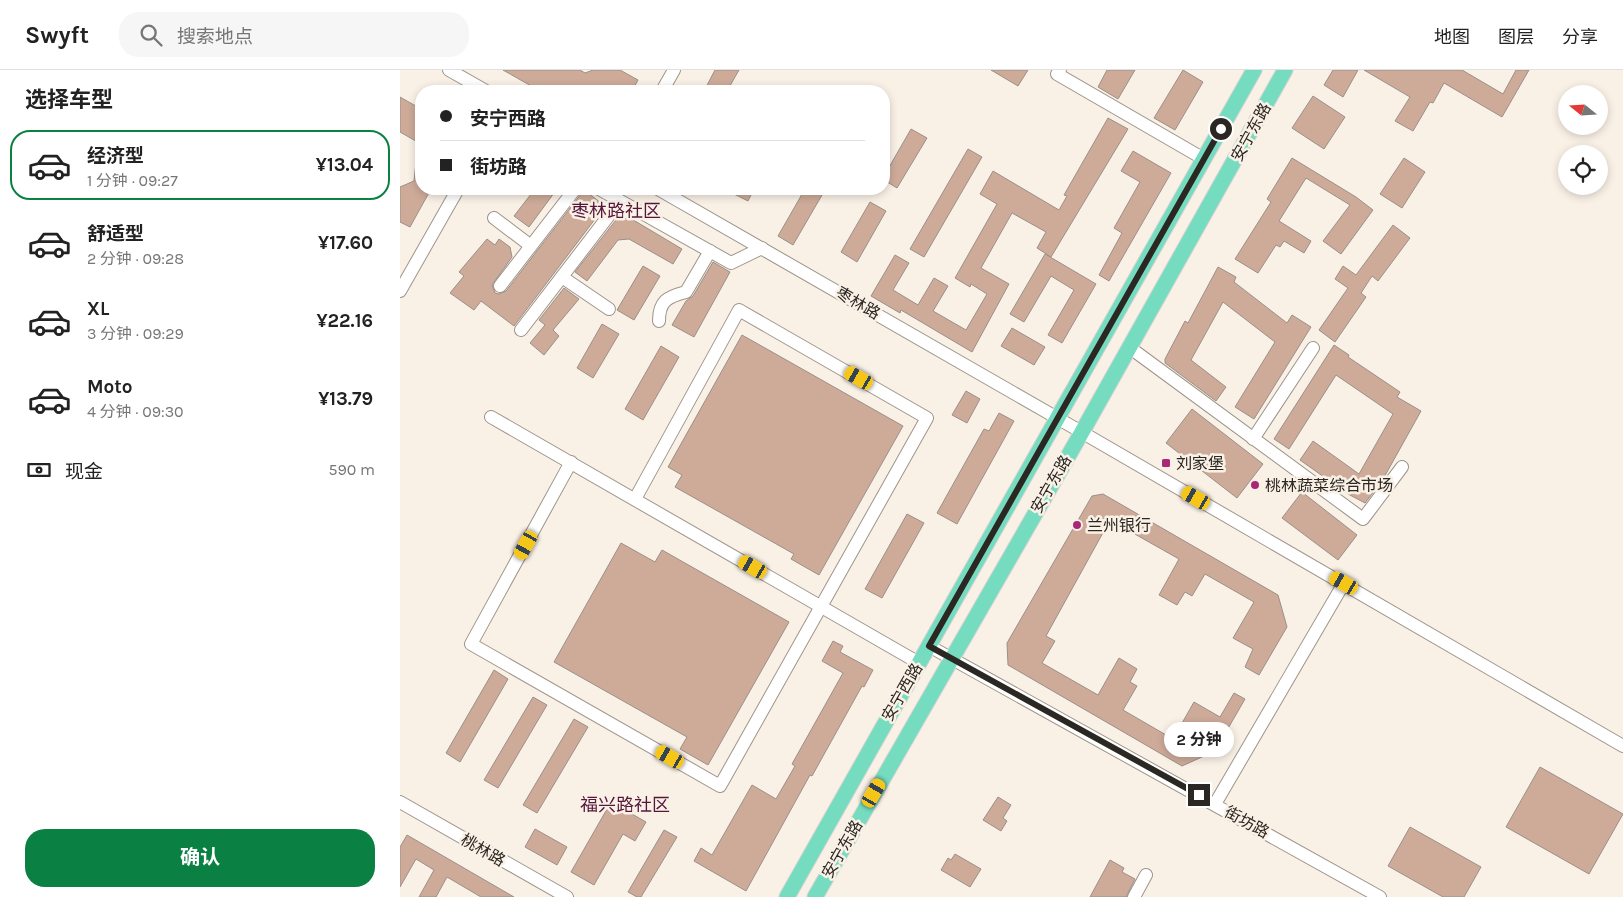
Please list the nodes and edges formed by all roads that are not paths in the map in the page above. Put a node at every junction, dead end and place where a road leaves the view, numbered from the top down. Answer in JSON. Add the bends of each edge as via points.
{"nodes":[{"id":1,"x":449,"y":70,"type":"edge"},
{"id":2,"x":674,"y":70,"type":"edge"},
{"id":3,"x":1060,"y":70,"type":"edge"},
{"id":4,"x":1254,"y":70,"type":"edge"},
{"id":5,"x":1285,"y":70,"type":"edge"},
{"id":6,"x":475,"y":85,"type":"edge"},
{"id":7,"x":665,"y":85,"type":"edge"},
{"id":8,"x":1204,"y":159,"type":"junction"},
{"id":9,"x":455,"y":195,"type":"edge"},
{"id":10,"x":570,"y":195,"type":"edge"},
{"id":11,"x":610,"y":195,"type":"edge"},
{"id":12,"x":669,"y":195,"type":"edge"},
{"id":13,"x":620,"y":201,"type":"junction"},
{"id":14,"x":494,"y":218,"type":"dead end"},
{"id":15,"x":532,"y":246,"type":"junction"},
{"id":16,"x":762,"y":248,"type":"junction"},
{"id":17,"x":710,"y":251,"type":"junction"},
{"id":18,"x":562,"y":277,"type":"junction"},
{"id":19,"x":500,"y":286,"type":"dead end"},
{"id":20,"x":400,"y":291,"type":"edge"},
{"id":21,"x":609,"y":309,"type":"dead end"},
{"id":22,"x":659,"y":321,"type":"dead end"},
{"id":23,"x":521,"y":330,"type":"dead end"},
{"id":24,"x":1129,"y":347,"type":"junction"},
{"id":25,"x":1313,"y":348,"type":"dead end"},
{"id":26,"x":491,"y":417,"type":"dead end"},
{"id":27,"x":1059,"y":418,"type":"junction"},
{"id":28,"x":1082,"y":432,"type":"junction"},
{"id":29,"x":1253,"y":439,"type":"junction"},
{"id":30,"x":571,"y":462,"type":"junction"},
{"id":31,"x":1402,"y":467,"type":"dead end"},
{"id":32,"x":635,"y":500,"type":"junction"},
{"id":33,"x":1344,"y":583,"type":"junction"},
{"id":34,"x":821,"y":606,"type":"junction"},
{"id":35,"x":929,"y":646,"type":"junction"},
{"id":36,"x":951,"y":658,"type":"junction"},
{"id":37,"x":920,"y":663,"type":"junction"},
{"id":38,"x":1623,"y":746,"type":"edge"},
{"id":39,"x":400,"y":802,"type":"edge"},
{"id":40,"x":1215,"y":804,"type":"junction"},
{"id":41,"x":1146,"y":875,"type":"dead end"},
{"id":42,"x":566,"y":897,"type":"edge"},
{"id":43,"x":787,"y":897,"type":"edge"},
{"id":44,"x":815,"y":897,"type":"edge"},
{"id":45,"x":1134,"y":897,"type":"edge"},
{"id":46,"x":1380,"y":897,"type":"edge"}],
"edges":[{"from":1,"to":6,"type":"street"},
{"from":2,"to":7,"type":"street"},
{"from":3,"to":8,"type":"street","via":[[1057,74]]},
{"from":4,"to":8,"type":"main road","name":"安宁西路"},
{"from":5,"to":24,"type":"main road","name":"安宁东路"},
{"from":8,"to":27,"type":"main road","name":"安宁西路"},
{"from":9,"to":20,"type":"street"},
{"from":10,"to":15,"type":"street"},
{"from":11,"to":13,"type":"street"},
{"from":12,"to":16,"type":"street","name":"枣林路"},
{"from":13,"to":17,"type":"street"},
{"from":13,"to":18,"type":"street"},
{"from":14,"to":15,"type":"street"},
{"from":15,"to":19,"type":"street"},
{"from":16,"to":17,"type":"street","via":[[732,263]]},
{"from":16,"to":27,"type":"street","name":"枣林路"},
{"from":17,"to":22,"type":"street","via":[[686,292],[662,302]]},
{"from":18,"to":21,"type":"street"},
{"from":18,"to":23,"type":"street"},
{"from":24,"to":28,"type":"main road","name":"安宁东路"},
{"from":24,"to":29,"type":"street"},
{"from":25,"to":29,"type":"street"},
{"from":26,"to":30,"type":"street"},
{"from":27,"to":28,"type":"street","name":"枣林路"},
{"from":27,"to":35,"type":"main road","name":"安宁西路"},
{"from":28,"to":33,"type":"street","name":"枣林路"},
{"from":28,"to":36,"type":"main road","name":"安宁东路"},
{"from":29,"to":31,"type":"street","via":[[1363,519]]},
{"from":30,"to":32,"type":"street"},
{"from":30,"to":34,"type":"street","via":[[471,644],[720,786]]},
{"from":32,"to":34,"type":"street"},
{"from":32,"to":34,"type":"street","via":[[740,310],[791,339],[927,418]]},
{"from":33,"to":38,"type":"street","name":"枣林路"},
{"from":33,"to":40,"type":"street"},
{"from":34,"to":37,"type":"street"},
{"from":35,"to":36,"type":"street","name":"街坊路"},
{"from":35,"to":37,"type":"main road","name":"安宁西路"},
{"from":36,"to":40,"type":"street","name":"街坊路"},
{"from":36,"to":44,"type":"main road","name":"安宁东路"},
{"from":37,"to":43,"type":"main road","name":"安宁西路"},
{"from":39,"to":42,"type":"street","name":"桃林路"},
{"from":40,"to":46,"type":"street","name":"街坊路"},
{"from":41,"to":45,"type":"street"}]}
